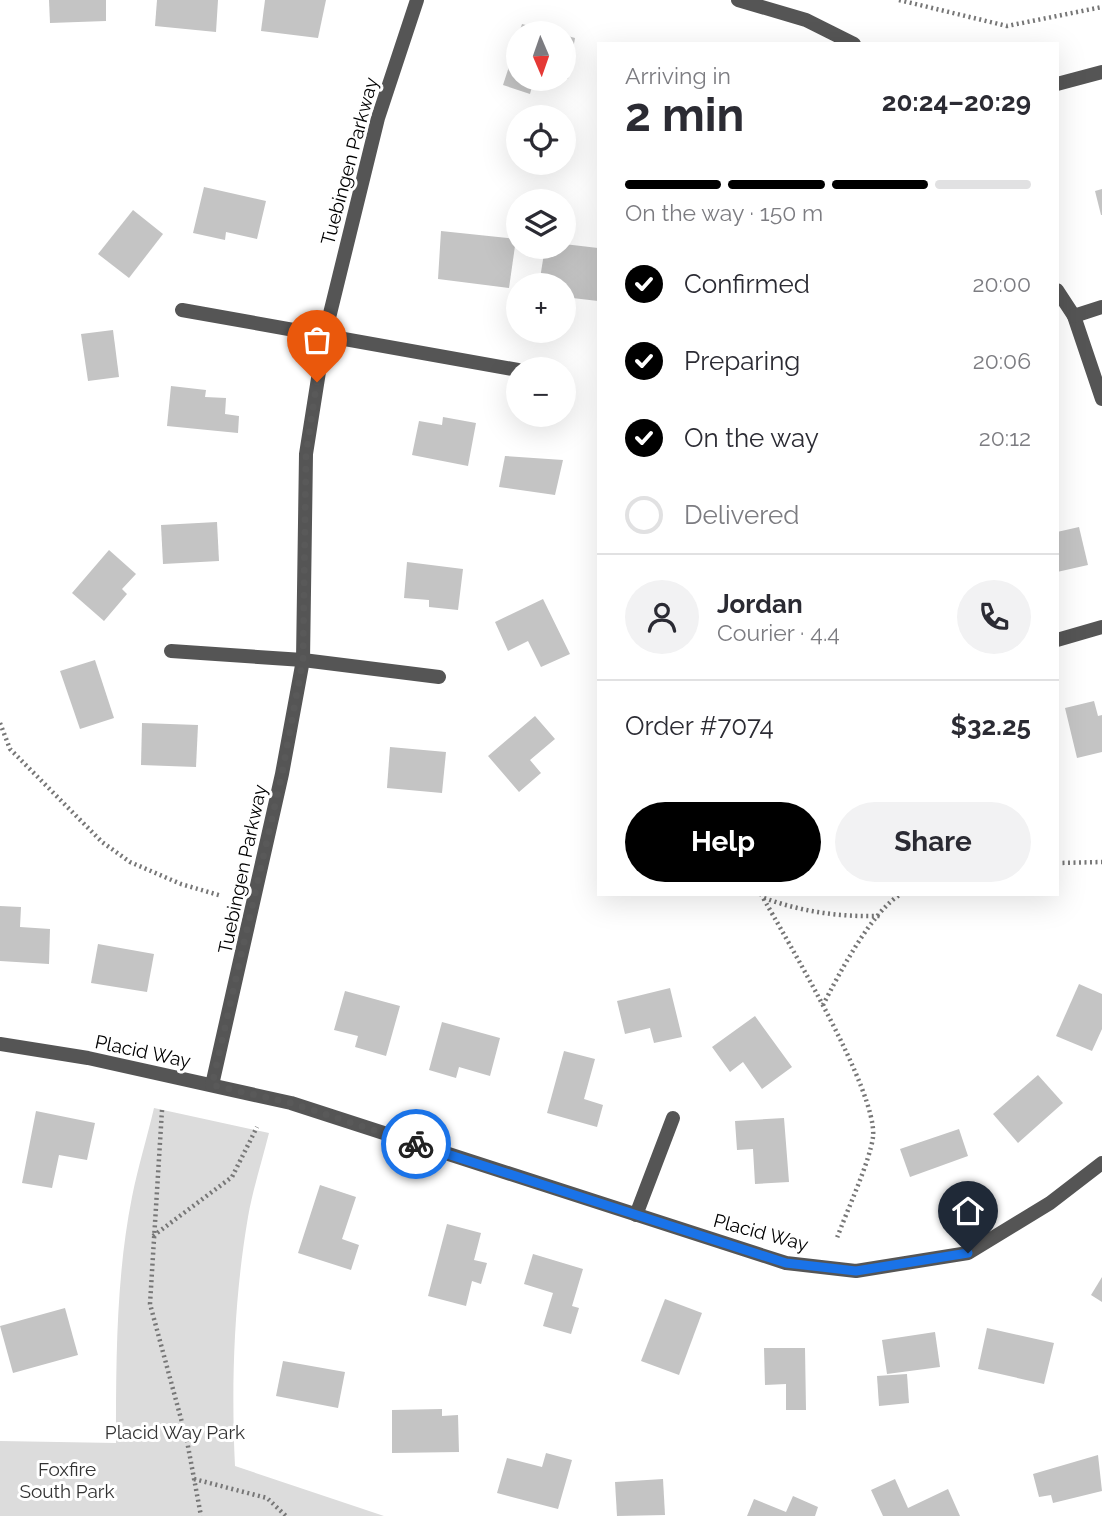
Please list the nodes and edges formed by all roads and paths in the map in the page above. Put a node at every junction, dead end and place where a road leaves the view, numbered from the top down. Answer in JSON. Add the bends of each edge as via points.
{"nodes":[{"id":1,"x":417,"y":0,"type":"edge"},
{"id":2,"x":738,"y":0,"type":"edge"},
{"id":3,"x":899,"y":0,"type":"edge"},
{"id":4,"x":1102,"y":7,"type":"edge"},
{"id":5,"x":850,"y":42,"type":"edge"},
{"id":6,"x":1102,"y":72,"type":"edge"},
{"id":7,"x":1059,"y":83,"type":"edge"},
{"id":8,"x":1059,"y":293,"type":"edge"},
{"id":9,"x":1102,"y":307,"type":"edge"},
{"id":10,"x":182,"y":310,"type":"dead end"},
{"id":11,"x":1074,"y":316,"type":"junction"},
{"id":12,"x":325,"y":334,"type":"junction"},
{"id":13,"x":506,"y":368,"type":"edge"},
{"id":14,"x":1102,"y":399,"type":"edge"},
{"id":15,"x":1102,"y":627,"type":"edge"},
{"id":16,"x":1059,"y":639,"type":"edge"},
{"id":17,"x":171,"y":651,"type":"dead end"},
{"id":18,"x":303,"y":660,"type":"junction"},
{"id":19,"x":439,"y":677,"type":"dead end"},
{"id":20,"x":0,"y":723,"type":"edge"},
{"id":21,"x":1102,"y":862,"type":"edge"},
{"id":22,"x":1059,"y":863,"type":"edge"},
{"id":23,"x":222,"y":896,"type":"dead end"},
{"id":24,"x":762,"y":896,"type":"edge"},
{"id":25,"x":898,"y":896,"type":"edge"},
{"id":26,"x":880,"y":916,"type":"junction"},
{"id":27,"x":822,"y":1006,"type":"junction"},
{"id":28,"x":0,"y":1044,"type":"edge"},
{"id":29,"x":212,"y":1085,"type":"junction"},
{"id":30,"x":162,"y":1110,"type":"dead end"},
{"id":31,"x":673,"y":1118,"type":"dead end"},
{"id":32,"x":257,"y":1127,"type":"dead end"},
{"id":33,"x":1102,"y":1163,"type":"edge"},
{"id":34,"x":636,"y":1215,"type":"junction"},
{"id":35,"x":152,"y":1236,"type":"junction"},
{"id":36,"x":837,"y":1238,"type":"dead end"},
{"id":37,"x":194,"y":1479,"type":"junction"},
{"id":38,"x":201,"y":1516,"type":"edge"},
{"id":39,"x":286,"y":1516,"type":"edge"}],
"edges":[{"from":1,"to":12,"type":"street","name":"Tuebingen Parkway","via":[[378,118]]},
{"from":2,"to":5,"type":"street","via":[[806,20]]},
{"from":3,"to":4,"type":"path","via":[[1006,26]]},
{"from":6,"to":7,"type":"street"},
{"from":8,"to":11,"type":"street"},
{"from":9,"to":11,"type":"street"},
{"from":10,"to":12,"type":"street"},
{"from":11,"to":14,"type":"street"},
{"from":12,"to":13,"type":"street"},
{"from":12,"to":18,"type":"street","name":"Tuebingen Parkway","via":[[306,454]]},
{"from":15,"to":16,"type":"street"},
{"from":17,"to":18,"type":"street"},
{"from":18,"to":19,"type":"street"},
{"from":18,"to":29,"type":"street","name":"Tuebingen Parkway"},
{"from":20,"to":23,"type":"path","via":[[10,749],[102,842],[130,862]]},
{"from":21,"to":22,"type":"path"},
{"from":24,"to":26,"type":"path","via":[[800,911]]},
{"from":24,"to":27,"type":"path"},
{"from":25,"to":26,"type":"path"},
{"from":26,"to":27,"type":"path","via":[[848,956]]},
{"from":27,"to":36,"type":"path","via":[[866,1098],[873,1136]]},
{"from":28,"to":29,"type":"street","name":"Placid Way"},
{"from":29,"to":34,"type":"street","name":"Placid Way","via":[[291,1103]]},
{"from":30,"to":35,"type":"path"},
{"from":31,"to":34,"type":"street"},
{"from":32,"to":35,"type":"path","via":[[232,1177]]},
{"from":33,"to":34,"type":"street","name":"Placid Way","via":[[1051,1203],[968,1253],[856,1271],[786,1263]]},
{"from":35,"to":37,"type":"path","via":[[150,1304]]},
{"from":37,"to":38,"type":"path"},
{"from":37,"to":39,"type":"path","via":[[267,1498]]}]}
